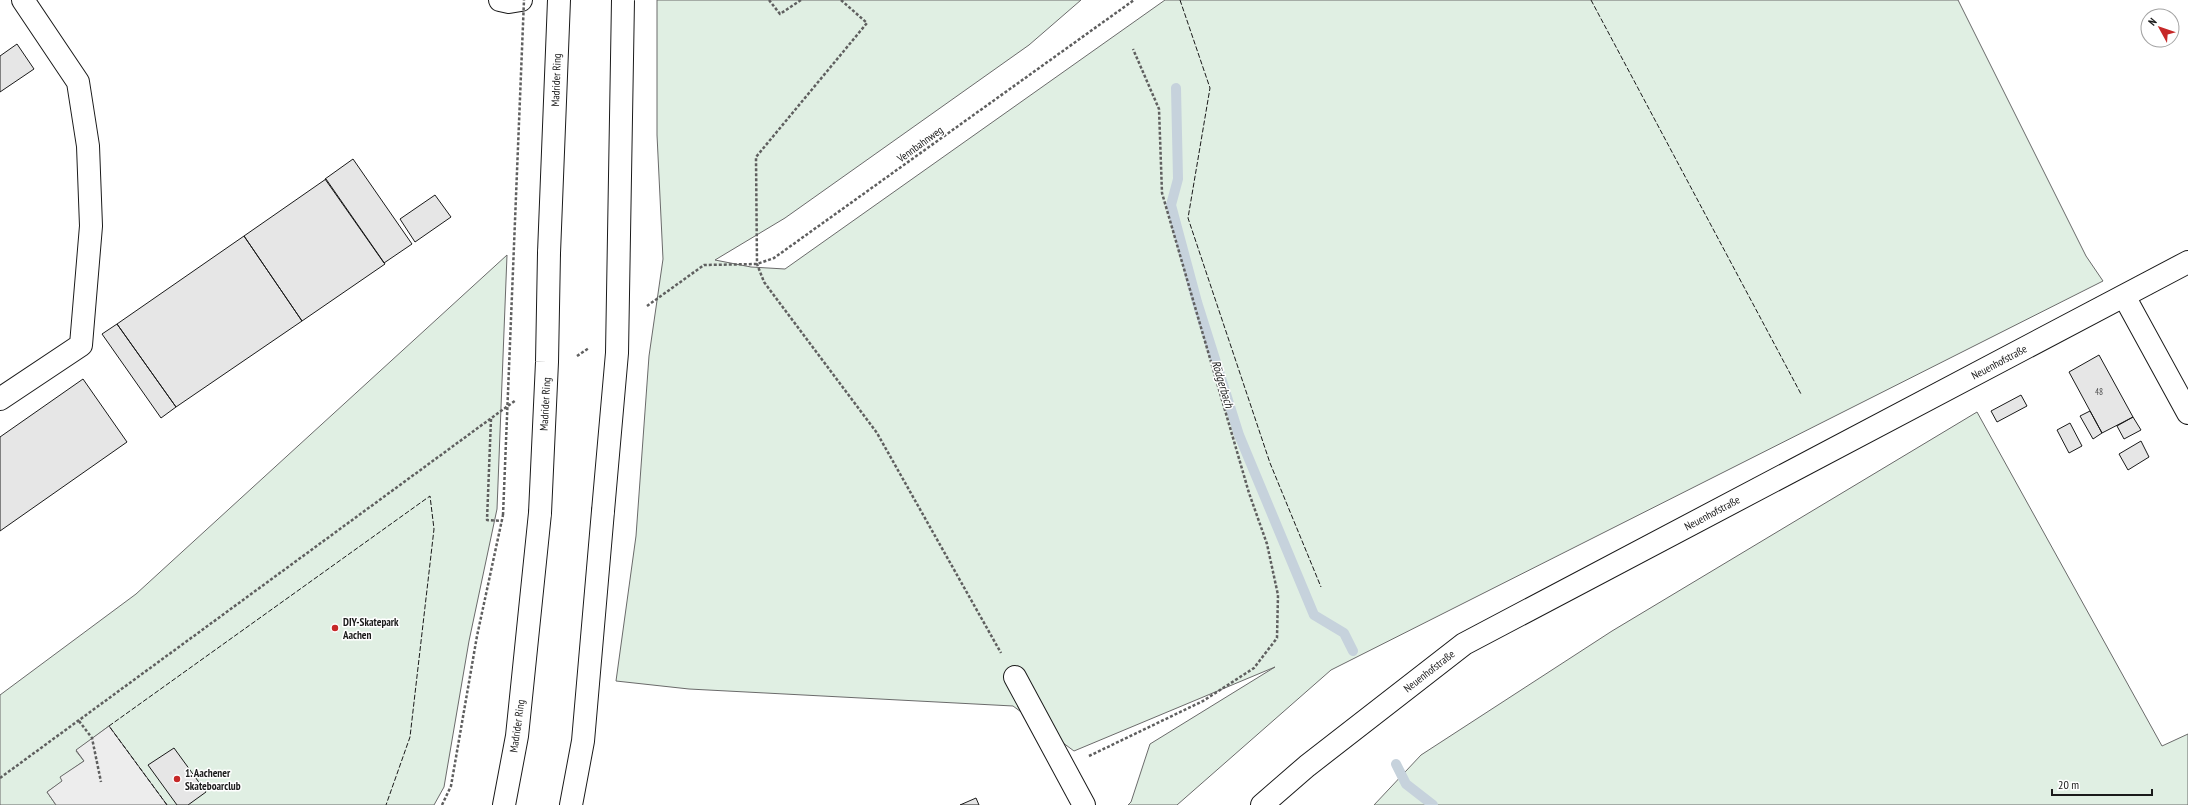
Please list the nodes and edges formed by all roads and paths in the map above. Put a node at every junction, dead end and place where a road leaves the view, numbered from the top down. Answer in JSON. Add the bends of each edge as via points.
{"nodes":[{"id":1,"x":23,"y":0,"type":"edge"},
{"id":2,"x":500,"y":0,"type":"edge"},
{"id":3,"x":521,"y":0,"type":"edge"},
{"id":4,"x":524,"y":0,"type":"edge"},
{"id":5,"x":558,"y":0,"type":"edge"},
{"id":6,"x":623,"y":0,"type":"edge"},
{"id":7,"x":769,"y":0,"type":"edge"},
{"id":8,"x":801,"y":0,"type":"edge"},
{"id":9,"x":841,"y":0,"type":"edge"},
{"id":10,"x":1134,"y":0,"type":"edge"},
{"id":11,"x":1133,"y":49,"type":"dead end"},
{"id":12,"x":2188,"y":262,"type":"edge"},
{"id":13,"x":757,"y":264,"type":"junction"},
{"id":14,"x":704,"y":265,"type":"dead end"},
{"id":15,"x":2124,"y":296,"type":"junction"},
{"id":16,"x":0,"y":399,"type":"edge"},
{"id":17,"x":2188,"y":413,"type":"edge"},
{"id":18,"x":491,"y":418,"type":"dead end"},
{"id":19,"x":447,"y":450,"type":"dead end"},
{"id":20,"x":502,"y":521,"type":"junction"},
{"id":21,"x":1015,"y":677,"type":"joint"},
{"id":22,"x":79,"y":721,"type":"junction"},
{"id":23,"x":1065,"y":767,"type":"junction"},
{"id":24,"x":0,"y":778,"type":"edge"},
{"id":25,"x":101,"y":782,"type":"dead end"},
{"id":26,"x":501,"y":800,"type":"edge"},
{"id":27,"x":442,"y":805,"type":"edge"},
{"id":28,"x":571,"y":805,"type":"edge"},
{"id":29,"x":1084,"y":805,"type":"edge"},
{"id":30,"x":1262,"y":805,"type":"edge"}],
"edges":[{"from":1,"to":16,"type":"main road","via":[[78,82],[88,146],[91,226],[81,345]]},
{"from":2,"to":3,"type":"main road"},
{"from":4,"to":20,"type":"path","bridge":true},
{"from":5,"to":26,"type":"main road","name":"Madrider Ring","bridge":true,"via":[[540,514],[517,736]]},
{"from":6,"to":28,"type":"main road","bridge":true,"via":[[617,353],[583,741]]},
{"from":7,"to":8,"type":"path","via":[[780,14]]},
{"from":9,"to":13,"type":"path","via":[[868,23],[756,157]]},
{"from":10,"to":13,"type":"path","name":"Vennbahnweg","via":[[774,258]]},
{"from":11,"to":23,"type":"path","via":[[1160,109],[1162,193],[1240,462],[1267,544],[1278,595],[1277,638],[1254,668],[1203,701]]},
{"from":12,"to":15,"type":"main road","name":"Neuenhofstraße"},
{"from":13,"to":14,"type":"path","name":"Vennbahnweg"},
{"from":13,"to":21,"type":"path","via":[[764,282],[877,433]]},
{"from":15,"to":17,"type":"main road"},
{"from":15,"to":30,"type":"main road","name":"Neuenhofstraße","via":[[1464,644],[1307,766]]},
{"from":18,"to":20,"type":"path","via":[[487,520]]},
{"from":19,"to":22,"type":"path"},
{"from":20,"to":27,"type":"path","via":[[477,636],[451,786]]},
{"from":21,"to":23,"type":"main road"},
{"from":22,"to":24,"type":"path"},
{"from":22,"to":25,"type":"path","via":[[92,738]]},
{"from":23,"to":29,"type":"main road"}]}
